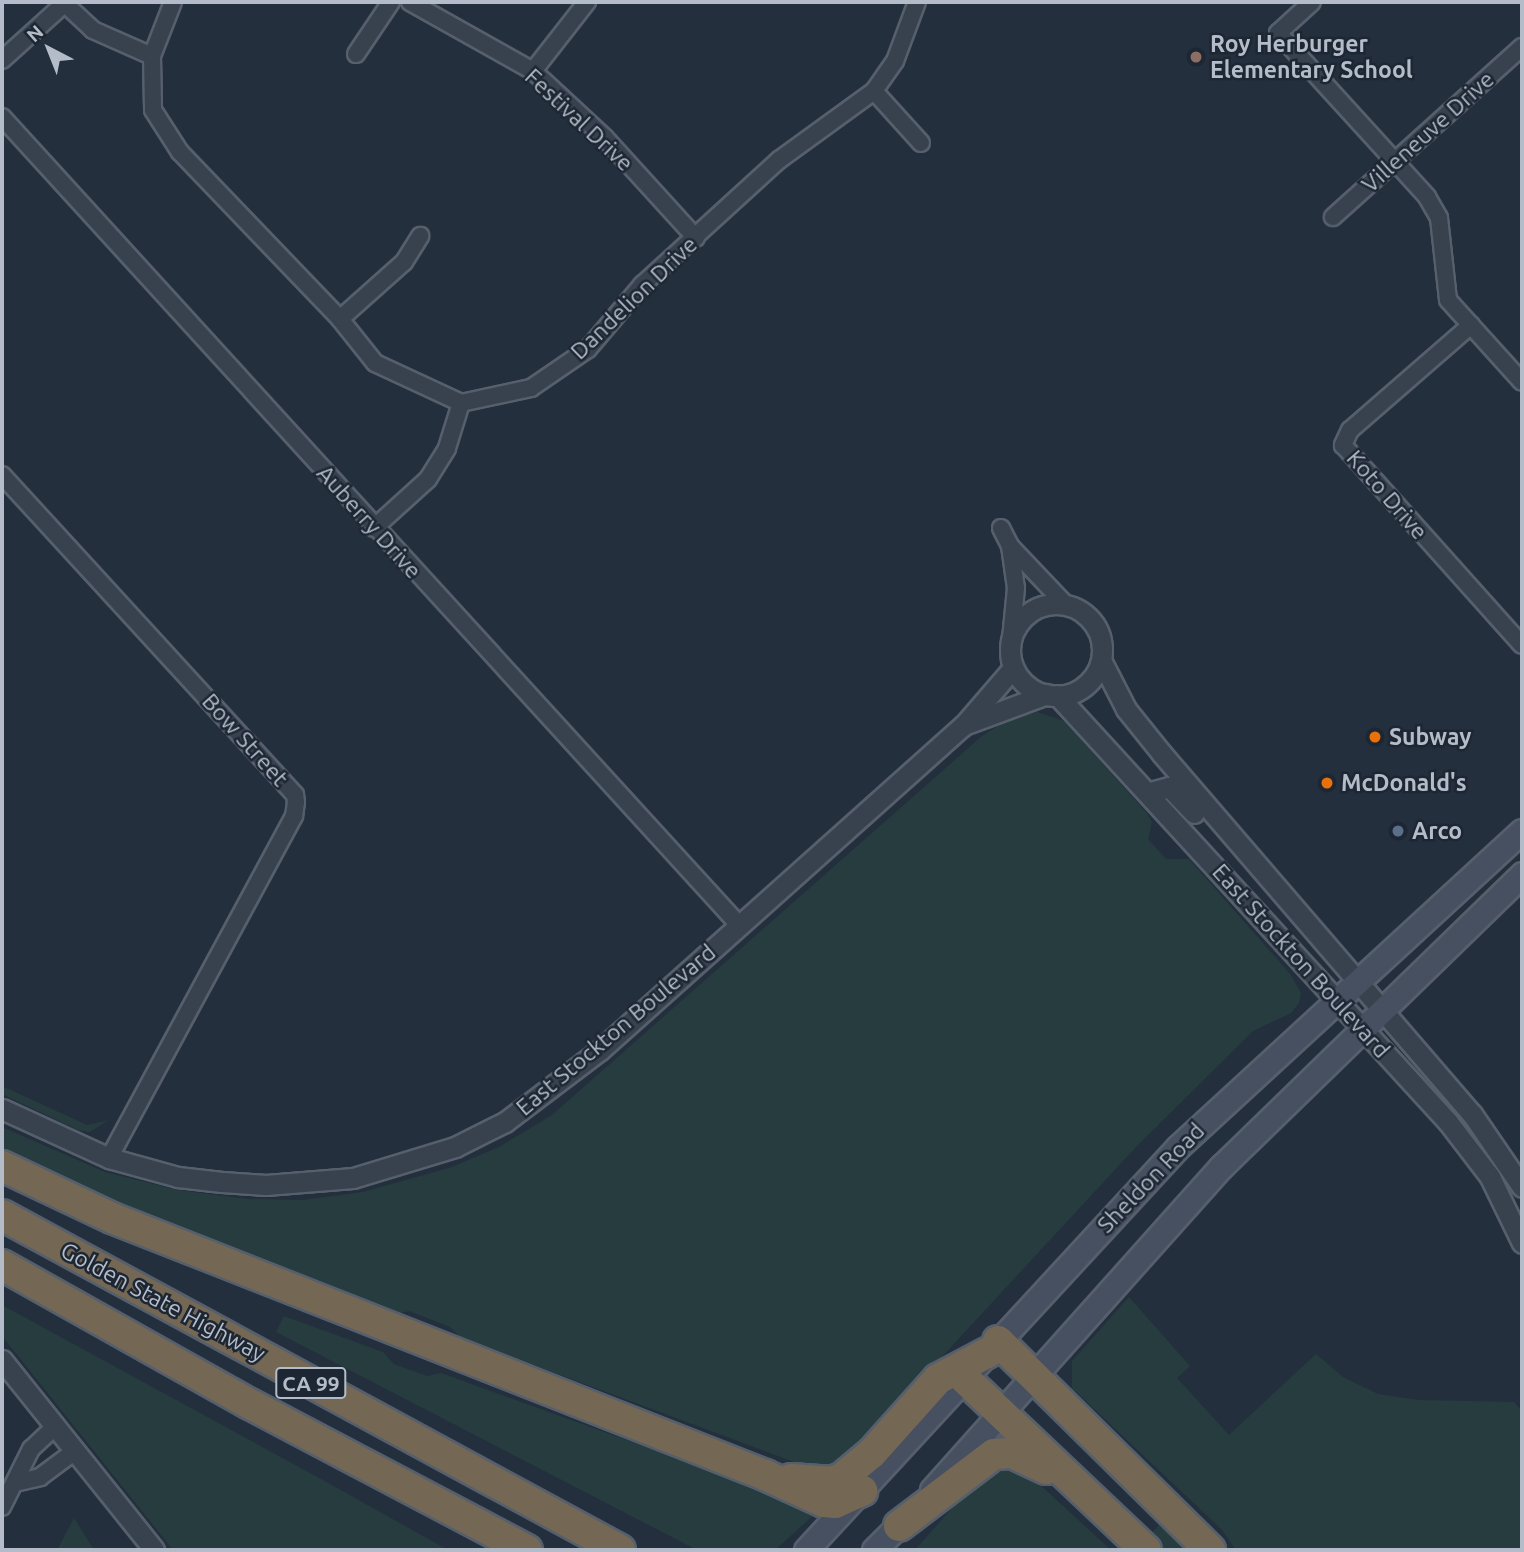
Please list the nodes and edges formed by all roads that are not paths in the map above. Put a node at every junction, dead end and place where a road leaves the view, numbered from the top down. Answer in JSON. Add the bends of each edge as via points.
{"nodes":[{"id":1,"x":64,"y":2,"type":"edge"},
{"id":2,"x":173,"y":2,"type":"edge"},
{"id":3,"x":391,"y":2,"type":"edge"},
{"id":4,"x":410,"y":2,"type":"edge"},
{"id":5,"x":587,"y":2,"type":"edge"},
{"id":6,"x":917,"y":2,"type":"edge"},
{"id":7,"x":1312,"y":2,"type":"edge"},
{"id":8,"x":1522,"y":47,"type":"edge"},
{"id":9,"x":356,"y":54,"type":"dead end"},
{"id":10,"x":152,"y":56,"type":"junction"},
{"id":11,"x":2,"y":60,"type":"edge"},
{"id":12,"x":533,"y":71,"type":"junction"},
{"id":13,"x":874,"y":91,"type":"junction"},
{"id":14,"x":2,"y":117,"type":"edge"},
{"id":15,"x":921,"y":144,"type":"dead end"},
{"id":16,"x":1395,"y":161,"type":"junction"},
{"id":17,"x":1333,"y":217,"type":"dead end"},
{"id":18,"x":420,"y":236,"type":"dead end"},
{"id":19,"x":696,"y":238,"type":"junction"},
{"id":20,"x":340,"y":319,"type":"junction"},
{"id":21,"x":1471,"y":325,"type":"junction"},
{"id":22,"x":1522,"y":382,"type":"edge"},
{"id":23,"x":461,"y":403,"type":"junction"},
{"id":24,"x":2,"y":475,"type":"edge"},
{"id":25,"x":374,"y":528,"type":"junction"},
{"id":26,"x":1001,"y":528,"type":"dead end"},
{"id":27,"x":1010,"y":545,"type":"junction"},
{"id":28,"x":1065,"y":604,"type":"junction"},
{"id":29,"x":1011,"y":639,"type":"junction"},
{"id":30,"x":1522,"y":645,"type":"edge"},
{"id":31,"x":1102,"y":662,"type":"junction"},
{"id":32,"x":1013,"y":668,"type":"junction"},
{"id":33,"x":1052,"y":695,"type":"junction"},
{"id":34,"x":963,"y":726,"type":"junction"},
{"id":35,"x":1151,"y":792,"type":"junction"},
{"id":36,"x":1522,"y":831,"type":"edge"},
{"id":37,"x":1522,"y":874,"type":"edge"},
{"id":38,"x":1279,"y":891,"type":"junction"},
{"id":39,"x":739,"y":925,"type":"junction"},
{"id":40,"x":1357,"y":980,"type":"junction"},
{"id":41,"x":1335,"y":1000,"type":"junction"},
{"id":42,"x":1381,"y":1007,"type":"junction"},
{"id":43,"x":1360,"y":1028,"type":"junction"},
{"id":44,"x":2,"y":1109,"type":"edge"},
{"id":45,"x":109,"y":1158,"type":"junction"},
{"id":46,"x":2,"y":1166,"type":"edge"},
{"id":47,"x":1522,"y":1187,"type":"edge"},
{"id":48,"x":2,"y":1215,"type":"edge"},
{"id":49,"x":1522,"y":1243,"type":"edge"},
{"id":50,"x":2,"y":1265,"type":"edge"},
{"id":51,"x":993,"y":1346,"type":"junction"},
{"id":52,"x":2,"y":1360,"type":"edge"},
{"id":53,"x":1031,"y":1378,"type":"junction"},
{"id":54,"x":965,"y":1379,"type":"junction"},
{"id":55,"x":1000,"y":1415,"type":"junction"},
{"id":56,"x":56,"y":1426,"type":"junction"},
{"id":57,"x":75,"y":1451,"type":"junction"},
{"id":58,"x":765,"y":1475,"type":"junction"},
{"id":59,"x":1072,"y":1482,"type":"junction"},
{"id":60,"x":15,"y":1483,"type":"junction"},
{"id":61,"x":862,"y":1491,"type":"junction"},
{"id":62,"x":2,"y":1507,"type":"edge"},
{"id":63,"x":468,"y":1521,"type":"junction"},
{"id":64,"x":899,"y":1526,"type":"junction"},
{"id":65,"x":154,"y":1550,"type":"edge"},
{"id":66,"x":500,"y":1550,"type":"edge"},
{"id":67,"x":527,"y":1550,"type":"edge"},
{"id":68,"x":620,"y":1550,"type":"edge"},
{"id":69,"x":806,"y":1550,"type":"edge"},
{"id":70,"x":874,"y":1550,"type":"edge"},
{"id":71,"x":1146,"y":1550,"type":"edge"},
{"id":72,"x":1210,"y":1550,"type":"edge"}],
"edges":[{"from":1,"to":10,"type":"street","via":[[93,30]]},
{"from":1,"to":11,"type":"street"},
{"from":2,"to":10,"type":"street"},
{"from":3,"to":9,"type":"street"},
{"from":4,"to":12,"type":"street","name":"Festival Drive"},
{"from":5,"to":12,"type":"street"},
{"from":6,"to":13,"type":"street","name":"Dandelion Drive","via":[[895,61]]},
{"from":7,"to":16,"type":"street","via":[[1278,33]]},
{"from":8,"to":16,"type":"street","name":"Villeneuve Drive"},
{"from":10,"to":20,"type":"street","via":[[153,110],[180,152]]},
{"from":12,"to":19,"type":"street","name":"Festival Drive","via":[[605,138]]},
{"from":13,"to":15,"type":"street"},
{"from":13,"to":19,"type":"street","name":"Dandelion Drive","via":[[779,160]]},
{"from":14,"to":25,"type":"street","name":"Auberry Drive"},
{"from":16,"to":17,"type":"street","name":"Villeneuve Drive"},
{"from":16,"to":21,"type":"street","via":[[1439,218],[1448,300]]},
{"from":18,"to":20,"type":"street","via":[[404,262]]},
{"from":19,"to":23,"type":"street","name":"Dandelion Drive","via":[[642,285],[588,349],[531,388]]},
{"from":20,"to":23,"type":"street","via":[[375,363]]},
{"from":21,"to":22,"type":"street"},
{"from":21,"to":30,"type":"street","name":"Koto Drive","via":[[1350,430],[1343,445]]},
{"from":23,"to":25,"type":"street","via":[[447,448],[428,479]]},
{"from":24,"to":45,"type":"street","name":"Bow Street","via":[[295,795],[294,816]]},
{"from":25,"to":39,"type":"street","name":"Auberry Drive"},
{"from":26,"to":27,"type":"street"},
{"from":27,"to":28,"type":"street"},
{"from":27,"to":29,"type":"street","via":[[1016,588]]},
{"from":28,"to":29,"type":"street","via":[[1051,603],[1025,615]]},
{"from":28,"to":31,"type":"street","via":[[1091,620],[1100,639]]},
{"from":29,"to":32,"type":"street"},
{"from":31,"to":33,"type":"street","via":[[1090,682]]},
{"from":31,"to":38,"type":"street","name":"East Stockton Boulevard","via":[[1126,709]]},
{"from":32,"to":33,"type":"street","via":[[1032,689]]},
{"from":32,"to":34,"type":"street","name":"East Stockton Boulevard"},
{"from":33,"to":34,"type":"street","name":"East Stockton Boulevard"},
{"from":33,"to":35,"type":"street","name":"East Stockton Boulevard"},
{"from":34,"to":39,"type":"street","name":"East Stockton Boulevard"},
{"from":35,"to":38,"type":"street","via":[[1162,786],[1175,792],[1246,870]]},
{"from":35,"to":41,"type":"street","name":"East Stockton Boulevard"},
{"from":36,"to":40,"type":"main road","name":"Sheldon Road"},
{"from":37,"to":42,"type":"main road","name":"Sheldon Road"},
{"from":38,"to":40,"type":"street","name":"East Stockton Boulevard"},
{"from":39,"to":45,"type":"street","name":"East Stockton Boulevard","via":[[547,1093],[505,1122],[455,1147],[353,1178],[266,1185],[178,1177]]},
{"from":40,"to":41,"type":"main road","name":"Sheldon Road"},
{"from":40,"to":42,"type":"street","name":"East Stockton Boulevard"},
{"from":41,"to":43,"type":"street","name":"East Stockton Boulevard"},
{"from":41,"to":51,"type":"main road","name":"Sheldon Road","via":[[1178,1147]]},
{"from":42,"to":43,"type":"main road","name":"Sheldon Road"},
{"from":42,"to":47,"type":"street","name":"East Stockton Boulevard","via":[[1480,1125]]},
{"from":43,"to":49,"type":"street","name":"East Stockton Boulevard","via":[[1472,1152],[1508,1208]]},
{"from":43,"to":53,"type":"main road","name":"Sheldon Road","via":[[1197,1192]]},
{"from":44,"to":45,"type":"street","name":"East Stockton Boulevard"},
{"from":46,"to":58,"type":"highway","via":[[112,1218]]},
{"from":48,"to":68,"type":"highway","name":"Golden State Highway","number":"CA 99"},
{"from":50,"to":63,"type":"highway","name":"Golden State Highway","number":"CA 99"},
{"from":51,"to":53,"type":"highway"},
{"from":51,"to":54,"type":"main road","name":"Sheldon Road"},
{"from":51,"to":58,"type":"highway","via":[[938,1379],[871,1454],[842,1478],[830,1482]]},
{"from":52,"to":56,"type":"street"},
{"from":53,"to":55,"type":"main road","name":"Sheldon Road"},
{"from":53,"to":72,"type":"highway","via":[[1187,1523]]},
{"from":54,"to":55,"type":"highway"},
{"from":54,"to":61,"type":"main road","name":"Sheldon Road"},
{"from":55,"to":59,"type":"highway"},
{"from":55,"to":64,"type":"main road","name":"Sheldon Road"},
{"from":56,"to":57,"type":"street"},
{"from":56,"to":60,"type":"street","via":[[31,1449]]},
{"from":57,"to":60,"type":"street","via":[[40,1477]]},
{"from":57,"to":65,"type":"street"},
{"from":58,"to":61,"type":"highway","via":[[824,1502],[835,1503]]},
{"from":59,"to":64,"type":"highway","via":[[1013,1452],[994,1454]]},
{"from":59,"to":71,"type":"highway"},
{"from":60,"to":62,"type":"street"},
{"from":61,"to":69,"type":"main road","name":"Sheldon Road"},
{"from":63,"to":66,"type":"highway"},
{"from":63,"to":67,"type":"highway","name":"Golden State Highway","number":"CA 99"},
{"from":64,"to":70,"type":"main road","name":"Sheldon Road"}]}
